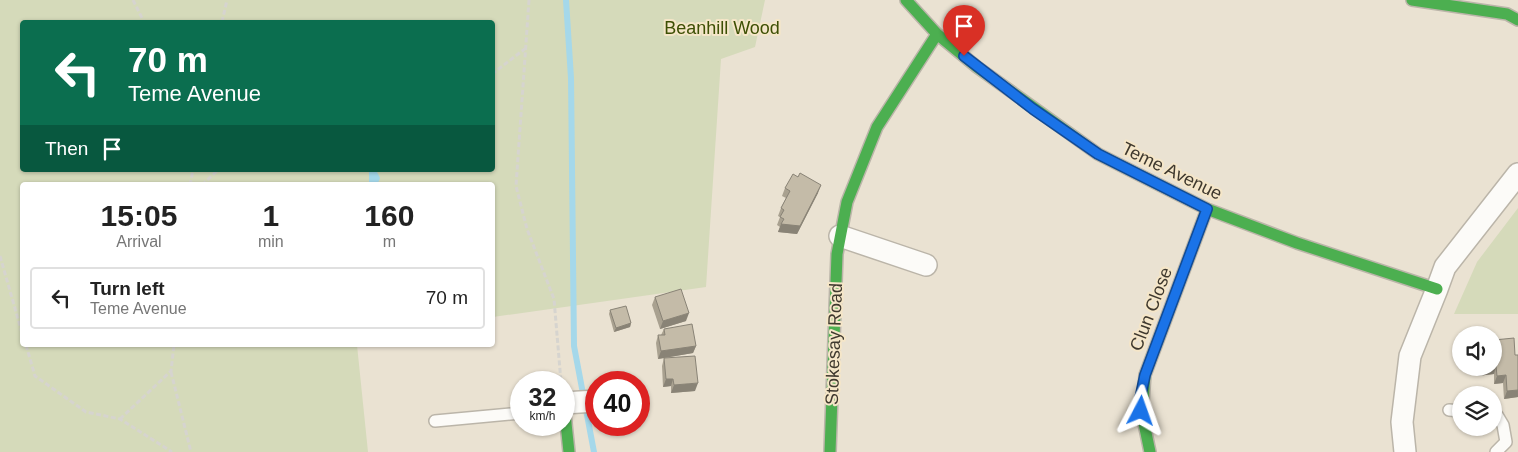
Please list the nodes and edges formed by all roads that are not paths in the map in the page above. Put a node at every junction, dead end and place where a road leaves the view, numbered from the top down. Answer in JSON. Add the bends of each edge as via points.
{"nodes":[{"id":1,"x":906,"y":0,"type":"edge"},
{"id":2,"x":1412,"y":0,"type":"edge"},
{"id":3,"x":1518,"y":20,"type":"edge"},
{"id":4,"x":937,"y":34,"type":"junction"},
{"id":5,"x":1518,"y":174,"type":"edge"},
{"id":6,"x":1207,"y":209,"type":"junction"},
{"id":7,"x":840,"y":236,"type":"junction"},
{"id":8,"x":926,"y":265,"type":"dead end"},
{"id":9,"x":1436,"y":289,"type":"junction"},
{"id":10,"x":1449,"y":410,"type":"dead end"},
{"id":11,"x":1452,"y":410,"type":"edge"},
{"id":12,"x":510,"y":414,"type":"edge"},
{"id":13,"x":435,"y":421,"type":"dead end"},
{"id":14,"x":1502,"y":423,"type":"edge"},
{"id":15,"x":568,"y":436,"type":"edge"},
{"id":16,"x":569,"y":452,"type":"edge"},
{"id":17,"x":830,"y":452,"type":"edge"},
{"id":18,"x":1150,"y":452,"type":"edge"},
{"id":19,"x":1405,"y":452,"type":"edge"},
{"id":20,"x":1496,"y":452,"type":"edge"}],
"edges":[{"from":1,"to":4,"type":"street","name":"Teme Avenue"},
{"from":2,"to":3,"type":"street","via":[[1507,14]]},
{"from":4,"to":6,"type":"street","name":"Teme Avenue","via":[[1033,109],[1098,154]]},
{"from":4,"to":7,"type":"street","name":"Stokesay Road","via":[[877,127],[847,202]]},
{"from":5,"to":9,"type":"street","via":[[1446,267]]},
{"from":6,"to":9,"type":"street","name":"Teme Avenue"},
{"from":6,"to":18,"type":"street","name":"Clun Close","via":[[1145,375],[1140,399]]},
{"from":7,"to":8,"type":"street"},
{"from":7,"to":17,"type":"street","name":"Stokesay Road"},
{"from":9,"to":19,"type":"street","via":[[1410,356],[1402,422]]},
{"from":10,"to":11,"type":"lane"},
{"from":12,"to":13,"type":"lane"},
{"from":14,"to":20,"type":"lane","via":[[1506,442]]},
{"from":15,"to":16,"type":"street"}]}
